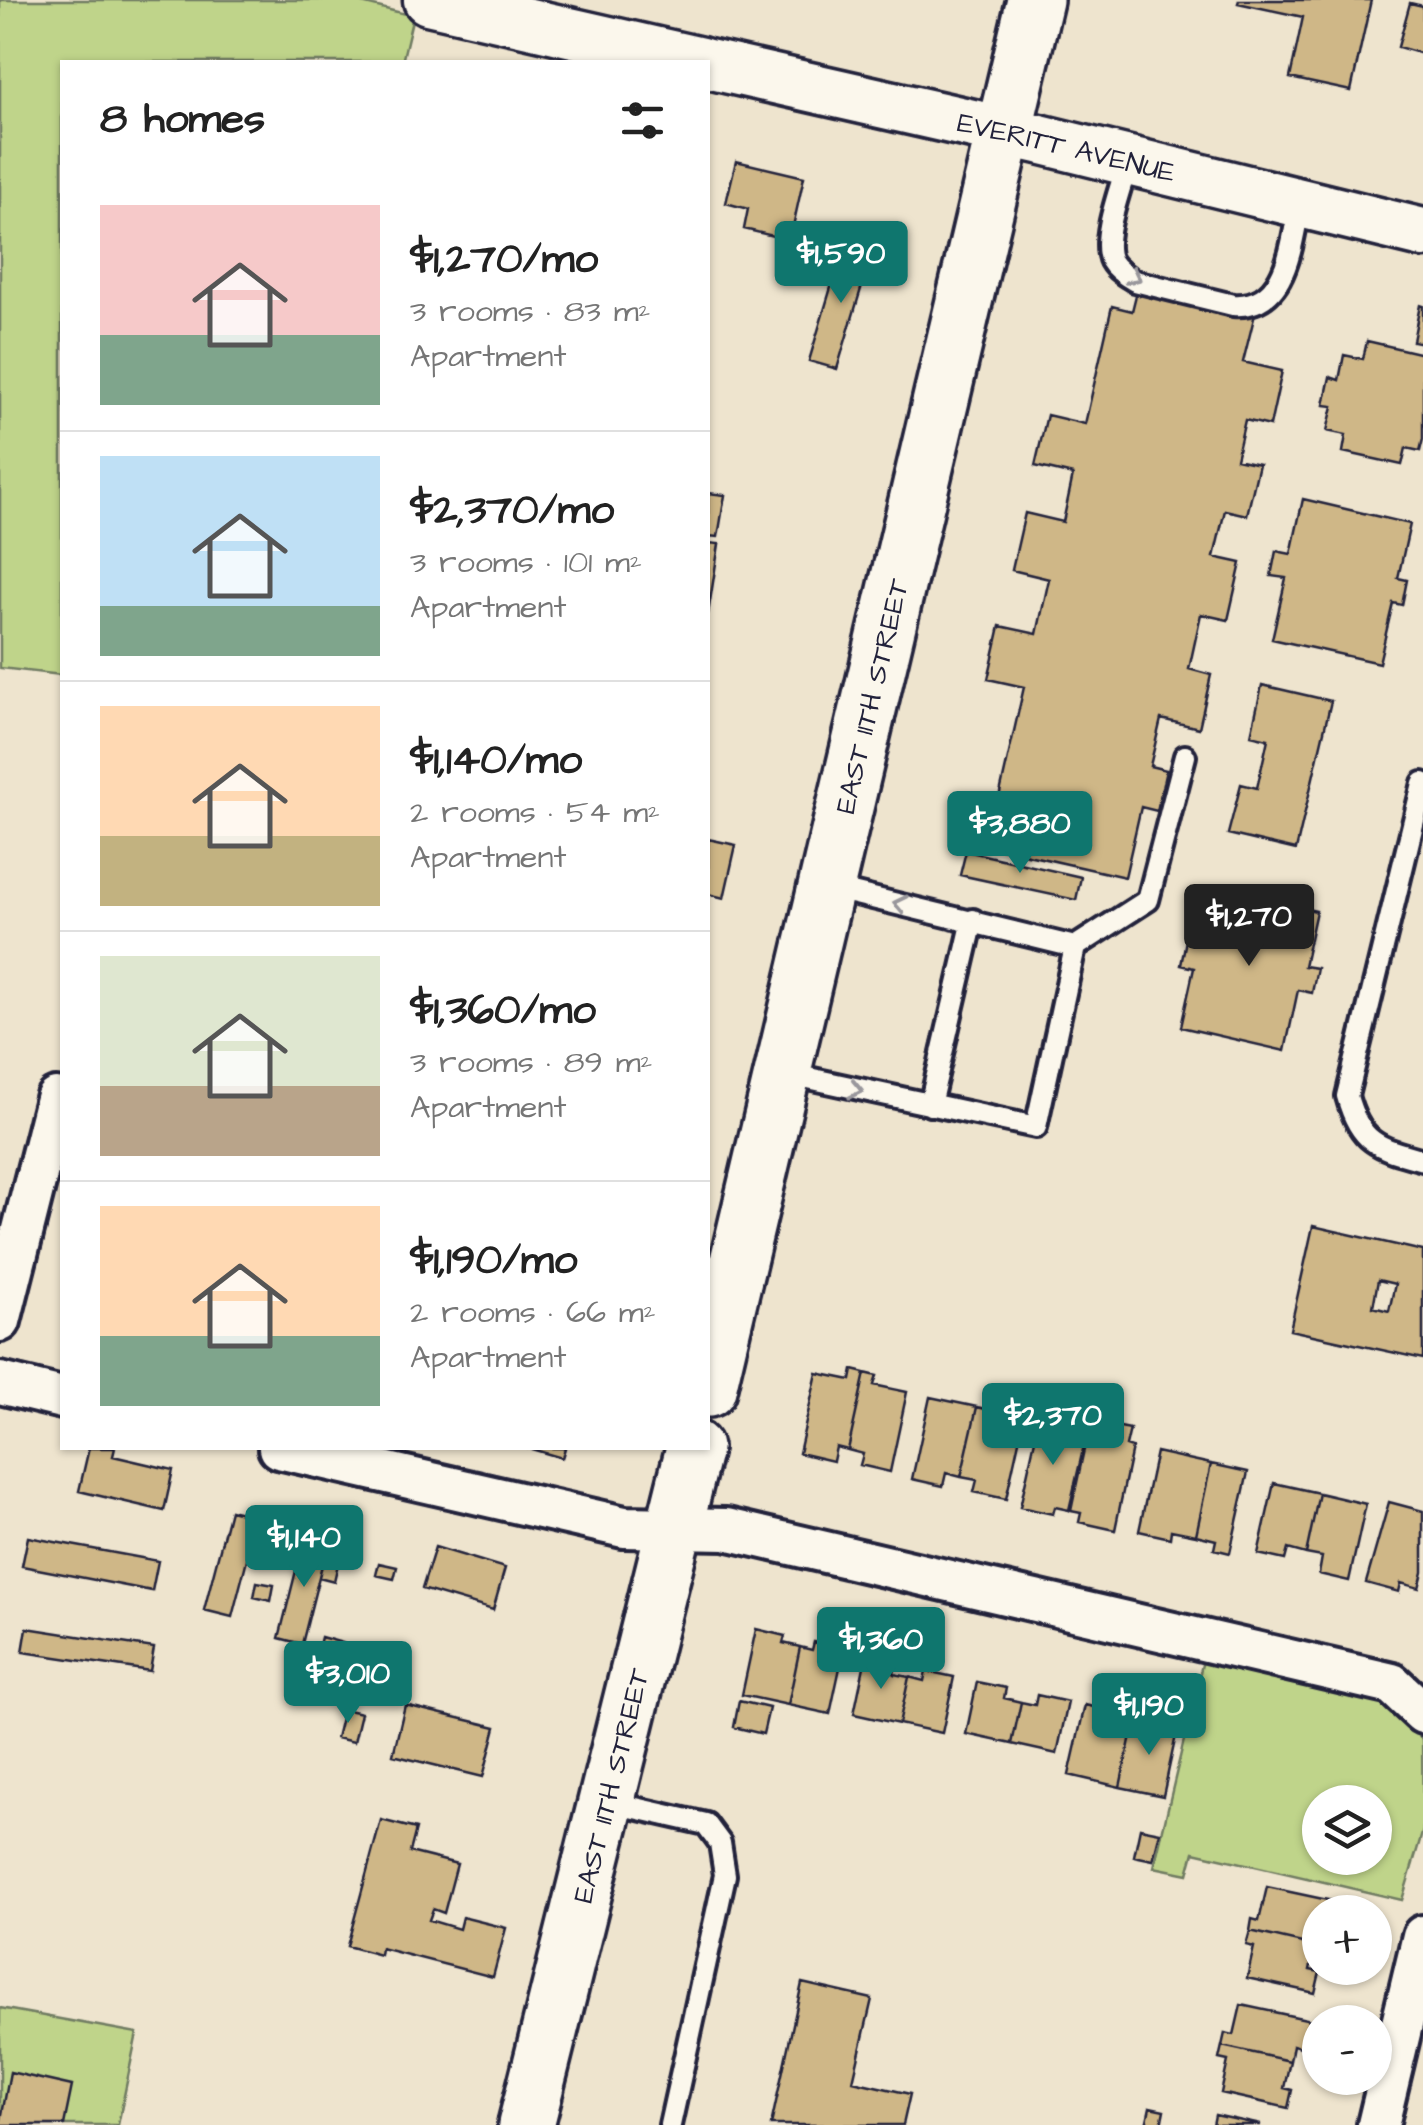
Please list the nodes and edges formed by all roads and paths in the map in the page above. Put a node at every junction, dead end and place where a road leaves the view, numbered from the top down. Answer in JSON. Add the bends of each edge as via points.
{"nodes":[{"id":1,"x":1035,"y":0,"type":"edge"},
{"id":2,"x":449,"y":3,"type":"edge"},
{"id":3,"x":691,"y":60,"type":"edge"},
{"id":4,"x":710,"y":64,"type":"edge"},
{"id":5,"x":1006,"y":131,"type":"junction"},
{"id":6,"x":1128,"y":161,"type":"junction"},
{"id":7,"x":1300,"y":203,"type":"junction"},
{"id":8,"x":1423,"y":233,"type":"edge"},
{"id":9,"x":1185,"y":756,"type":"dead end"},
{"id":10,"x":1423,"y":783,"type":"edge"},
{"id":11,"x":827,"y":887,"type":"junction"},
{"id":12,"x":973,"y":920,"type":"junction"},
{"id":13,"x":1075,"y":947,"type":"junction"},
{"id":14,"x":783,"y":1072,"type":"junction"},
{"id":15,"x":56,"y":1099,"type":"dead end"},
{"id":16,"x":930,"y":1105,"type":"junction"},
{"id":17,"x":1423,"y":1160,"type":"edge"},
{"id":18,"x":0,"y":1321,"type":"edge"},
{"id":19,"x":710,"y":1382,"type":"edge"},
{"id":20,"x":0,"y":1384,"type":"edge"},
{"id":21,"x":60,"y":1398,"type":"edge"},
{"id":22,"x":287,"y":1450,"type":"edge"},
{"id":23,"x":693,"y":1450,"type":"edge"},
{"id":24,"x":674,"y":1527,"type":"junction"},
{"id":25,"x":1423,"y":1713,"type":"edge"},
{"id":26,"x":607,"y":1801,"type":"junction"},
{"id":27,"x":1423,"y":1936,"type":"edge"},
{"id":28,"x":526,"y":2125,"type":"edge"},
{"id":29,"x":670,"y":2125,"type":"edge"},
{"id":30,"x":1378,"y":2125,"type":"edge"}],
"edges":[{"from":1,"to":5,"type":"main road","name":"EAST 11TH STREET"},
{"from":2,"to":3,"type":"street","name":"EVERITT AVENUE"},
{"from":4,"to":5,"type":"street","name":"EVERITT AVENUE"},
{"from":5,"to":6,"type":"street","name":"EVERITT AVENUE"},
{"from":5,"to":11,"type":"main road","name":"EAST 11TH STREET"},
{"from":6,"to":7,"type":"street","name":"EVERITT AVENUE"},
{"from":6,"to":7,"type":"lane","one_way":true,"via":[[1107,242],[1111,260],[1135,281],[1247,306],[1282,280]]},
{"from":7,"to":8,"type":"street","name":"EVERITT AVENUE"},
{"from":9,"to":13,"type":"lane","via":[[1148,900]]},
{"from":10,"to":17,"type":"lane","via":[[1347,1096],[1354,1120],[1380,1148]]},
{"from":12,"to":11,"type":"lane","one_way":true},
{"from":11,"to":14,"type":"main road","name":"EAST 11TH STREET"},
{"from":12,"to":13,"type":"lane"},
{"from":12,"to":16,"type":"lane"},
{"from":13,"to":16,"type":"lane","via":[[1036,1127]]},
{"from":14,"to":16,"type":"lane","one_way":true},
{"from":14,"to":19,"type":"main road","name":"EAST 11TH STREET"},
{"from":15,"to":18,"type":"street"},
{"from":20,"to":21,"type":"street"},
{"from":22,"to":24,"type":"street","via":[[624,1527]]},
{"from":23,"to":24,"type":"main road","name":"EAST 11TH STREET"},
{"from":24,"to":25,"type":"street","via":[[726,1528],[1392,1684]]},
{"from":24,"to":26,"type":"main road","name":"EAST 11TH STREET"},
{"from":26,"to":28,"type":"main road","name":"EAST 11TH STREET"},
{"from":26,"to":29,"type":"lane","via":[[706,1824],[720,1843],[725,1875]]},
{"from":27,"to":30,"type":"street"}]}
